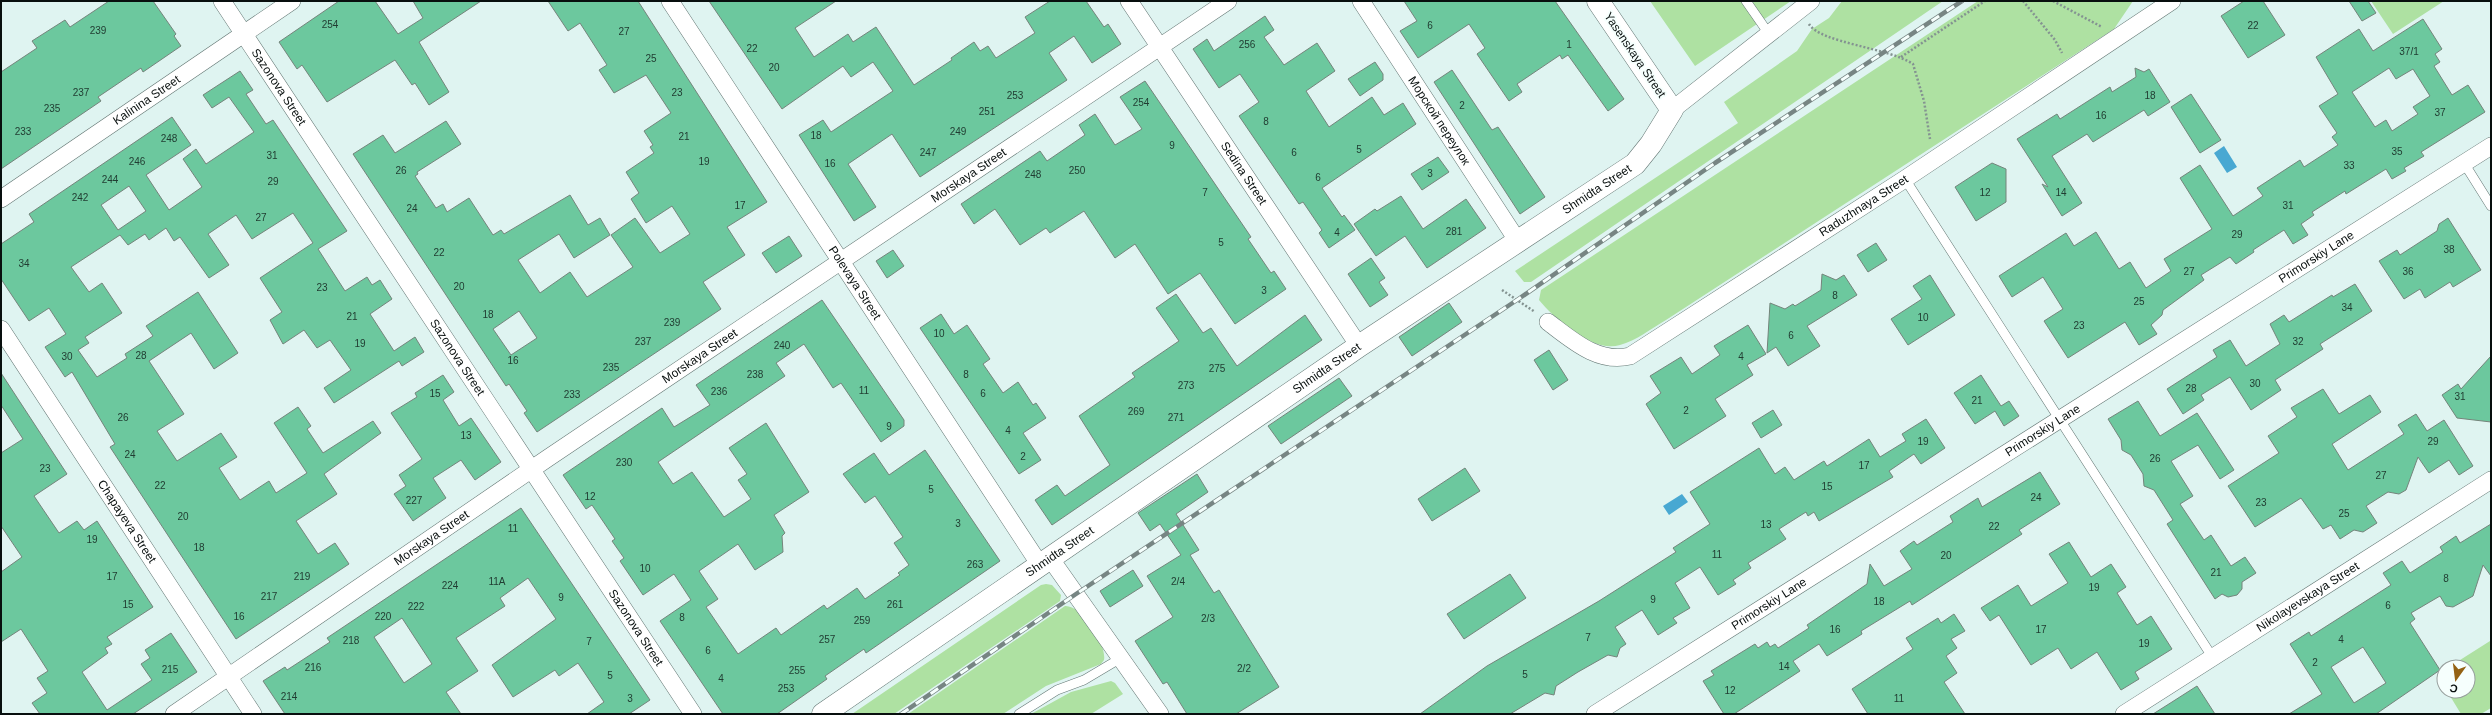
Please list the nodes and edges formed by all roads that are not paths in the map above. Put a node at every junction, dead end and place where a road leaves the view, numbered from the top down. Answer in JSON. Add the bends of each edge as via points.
{"nodes":[{"id":1,"x":222,"y":1,"type":"edge"},
{"id":2,"x":292,"y":1,"type":"edge"},
{"id":3,"x":670,"y":1,"type":"edge"},
{"id":4,"x":1129,"y":1,"type":"edge"},
{"id":5,"x":1228,"y":1,"type":"edge"},
{"id":6,"x":1361,"y":1,"type":"edge"},
{"id":7,"x":1598,"y":1,"type":"edge"},
{"id":8,"x":1746,"y":1,"type":"edge"},
{"id":9,"x":2172,"y":1,"type":"edge"},
{"id":10,"x":1808,"y":3,"type":"edge"},
{"id":11,"x":244,"y":34,"type":"junction"},
{"id":12,"x":1769,"y":34,"type":"junction"},
{"id":13,"x":1160,"y":47,"type":"junction"},
{"id":14,"x":1672,"y":110,"type":"junction"},
{"id":15,"x":2491,"y":146,"type":"edge"},
{"id":16,"x":2464,"y":163,"type":"junction"},
{"id":17,"x":1905,"y":179,"type":"junction"},
{"id":18,"x":1,"y":199,"type":"edge"},
{"id":19,"x":2491,"y":206,"type":"edge"},
{"id":20,"x":1517,"y":240,"type":"junction"},
{"id":21,"x":840,"y":260,"type":"junction"},
{"id":22,"x":1548,"y":322,"type":"road end"},
{"id":23,"x":1,"y":329,"type":"edge"},
{"id":24,"x":1359,"y":346,"type":"junction"},
{"id":25,"x":2060,"y":419,"type":"junction"},
{"id":26,"x":531,"y":469,"type":"junction"},
{"id":27,"x":2491,"y":480,"type":"edge"},
{"id":28,"x":1045,"y":561,"type":"junction"},
{"id":29,"x":1121,"y":658,"type":"junction"},
{"id":30,"x":2213,"y":658,"type":"junction"},
{"id":31,"x":228,"y":677,"type":"junction"},
{"id":32,"x":174,"y":714,"type":"edge"},
{"id":33,"x":253,"y":714,"type":"edge"},
{"id":34,"x":693,"y":714,"type":"edge"},
{"id":35,"x":823,"y":714,"type":"edge"},
{"id":36,"x":1019,"y":714,"type":"edge"},
{"id":37,"x":1160,"y":714,"type":"edge"},
{"id":38,"x":1595,"y":714,"type":"edge"},
{"id":39,"x":2124,"y":714,"type":"edge"}],
"edges":[{"from":1,"to":11,"type":"street","name":"Sazonova Street"},
{"from":2,"to":11,"type":"street","name":"Kalinina Street"},
{"from":3,"to":21,"type":"street","name":"Polevaya Street"},
{"from":4,"to":13,"type":"street","name":"Sedina Street"},
{"from":5,"to":13,"type":"street","name":"Morskaya Street"},
{"from":6,"to":20,"type":"street","name":"Морской переулок"},
{"from":7,"to":14,"type":"street","name":"Yasenskaya Street"},
{"from":8,"to":12,"type":"lane"},
{"from":9,"to":17,"type":"street","name":"Raduzhnaya Street"},
{"from":10,"to":12,"type":"street","name":"Shmidta Street"},
{"from":11,"to":18,"type":"street","name":"Kalinina Street"},
{"from":11,"to":26,"type":"street","name":"Sazonova Street"},
{"from":12,"to":14,"type":"street","name":"Shmidta Street"},
{"from":13,"to":21,"type":"street","name":"Morskaya Street"},
{"from":13,"to":24,"type":"street","name":"Sedina Street"},
{"from":14,"to":20,"type":"street","name":"Shmidta Street","via":[[1635,164]]},
{"from":15,"to":16,"type":"street","name":"Primorskiy Lane"},
{"from":16,"to":19,"type":"lane"},
{"from":16,"to":25,"type":"street","name":"Primorskiy Lane"},
{"from":17,"to":22,"type":"street","name":"Raduzhnaya Street","via":[[1630,356],[1622,358],[1601,355],[1583,347]]},
{"from":17,"to":25,"type":"lane"},
{"from":20,"to":24,"type":"street","name":"Shmidta Street"},
{"from":21,"to":26,"type":"street","name":"Morskaya Street"},
{"from":21,"to":28,"type":"street","name":"Polevaya Street"},
{"from":23,"to":31,"type":"street","name":"Chapayeva Street"},
{"from":24,"to":28,"type":"street","name":"Shmidta Street"},
{"from":25,"to":30,"type":"lane"},
{"from":25,"to":38,"type":"street","name":"Primorskiy Lane"},
{"from":26,"to":31,"type":"street","name":"Morskaya Street"},
{"from":26,"to":34,"type":"street","name":"Sazonova Street"},
{"from":27,"to":30,"type":"street","name":"Nikolayevskaya Street"},
{"from":28,"to":29,"type":"street","name":"Polevaya Street"},
{"from":28,"to":35,"type":"street","name":"Shmidta Street"},
{"from":29,"to":36,"type":"lane","via":[[1084,680],[1057,690]]},
{"from":29,"to":37,"type":"street"},
{"from":30,"to":39,"type":"street","name":"Nikolayevskaya Street"},
{"from":31,"to":32,"type":"street","name":"Morskaya Street"},
{"from":31,"to":33,"type":"street","name":"Chapayeva Street"}]}
